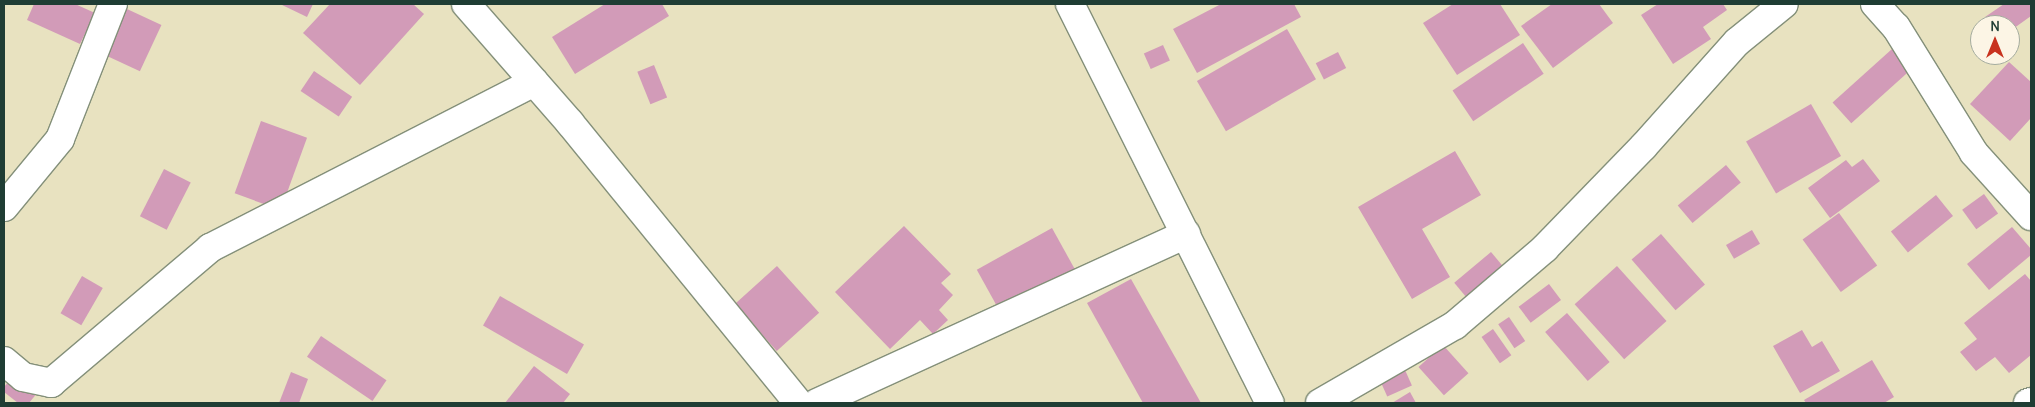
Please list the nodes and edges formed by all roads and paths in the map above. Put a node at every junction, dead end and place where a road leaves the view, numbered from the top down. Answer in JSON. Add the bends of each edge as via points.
{"nodes":[{"id":1,"x":113,"y":4,"type":"edge"},
{"id":2,"x":466,"y":4,"type":"edge"},
{"id":3,"x":1070,"y":4,"type":"edge"},
{"id":4,"x":1784,"y":4,"type":"edge"},
{"id":5,"x":1875,"y":4,"type":"edge"},
{"id":6,"x":534,"y":82,"type":"junction"},
{"id":7,"x":4,"y":207,"type":"edge"},
{"id":8,"x":2031,"y":216,"type":"edge"},
{"id":9,"x":1186,"y":234,"type":"junction"},
{"id":10,"x":4,"y":361,"type":"edge"},
{"id":11,"x":798,"y":403,"type":"edge"},
{"id":12,"x":817,"y":403,"type":"edge"},
{"id":13,"x":1270,"y":403,"type":"edge"},
{"id":14,"x":1320,"y":403,"type":"edge"}],
"edges":[{"from":1,"to":7,"type":"street","via":[[60,139]]},
{"from":2,"to":6,"type":"street"},
{"from":3,"to":9,"type":"street"},
{"from":4,"to":14,"type":"street","via":[[1737,42],[1545,248],[1456,325]]},
{"from":5,"to":8,"type":"street","via":[[1896,27],[1974,154]]},
{"from":6,"to":10,"type":"street","via":[[210,248],[51,383],[23,377]]},
{"from":6,"to":11,"type":"street"},
{"from":9,"to":12,"type":"street"},
{"from":9,"to":13,"type":"street"}]}
